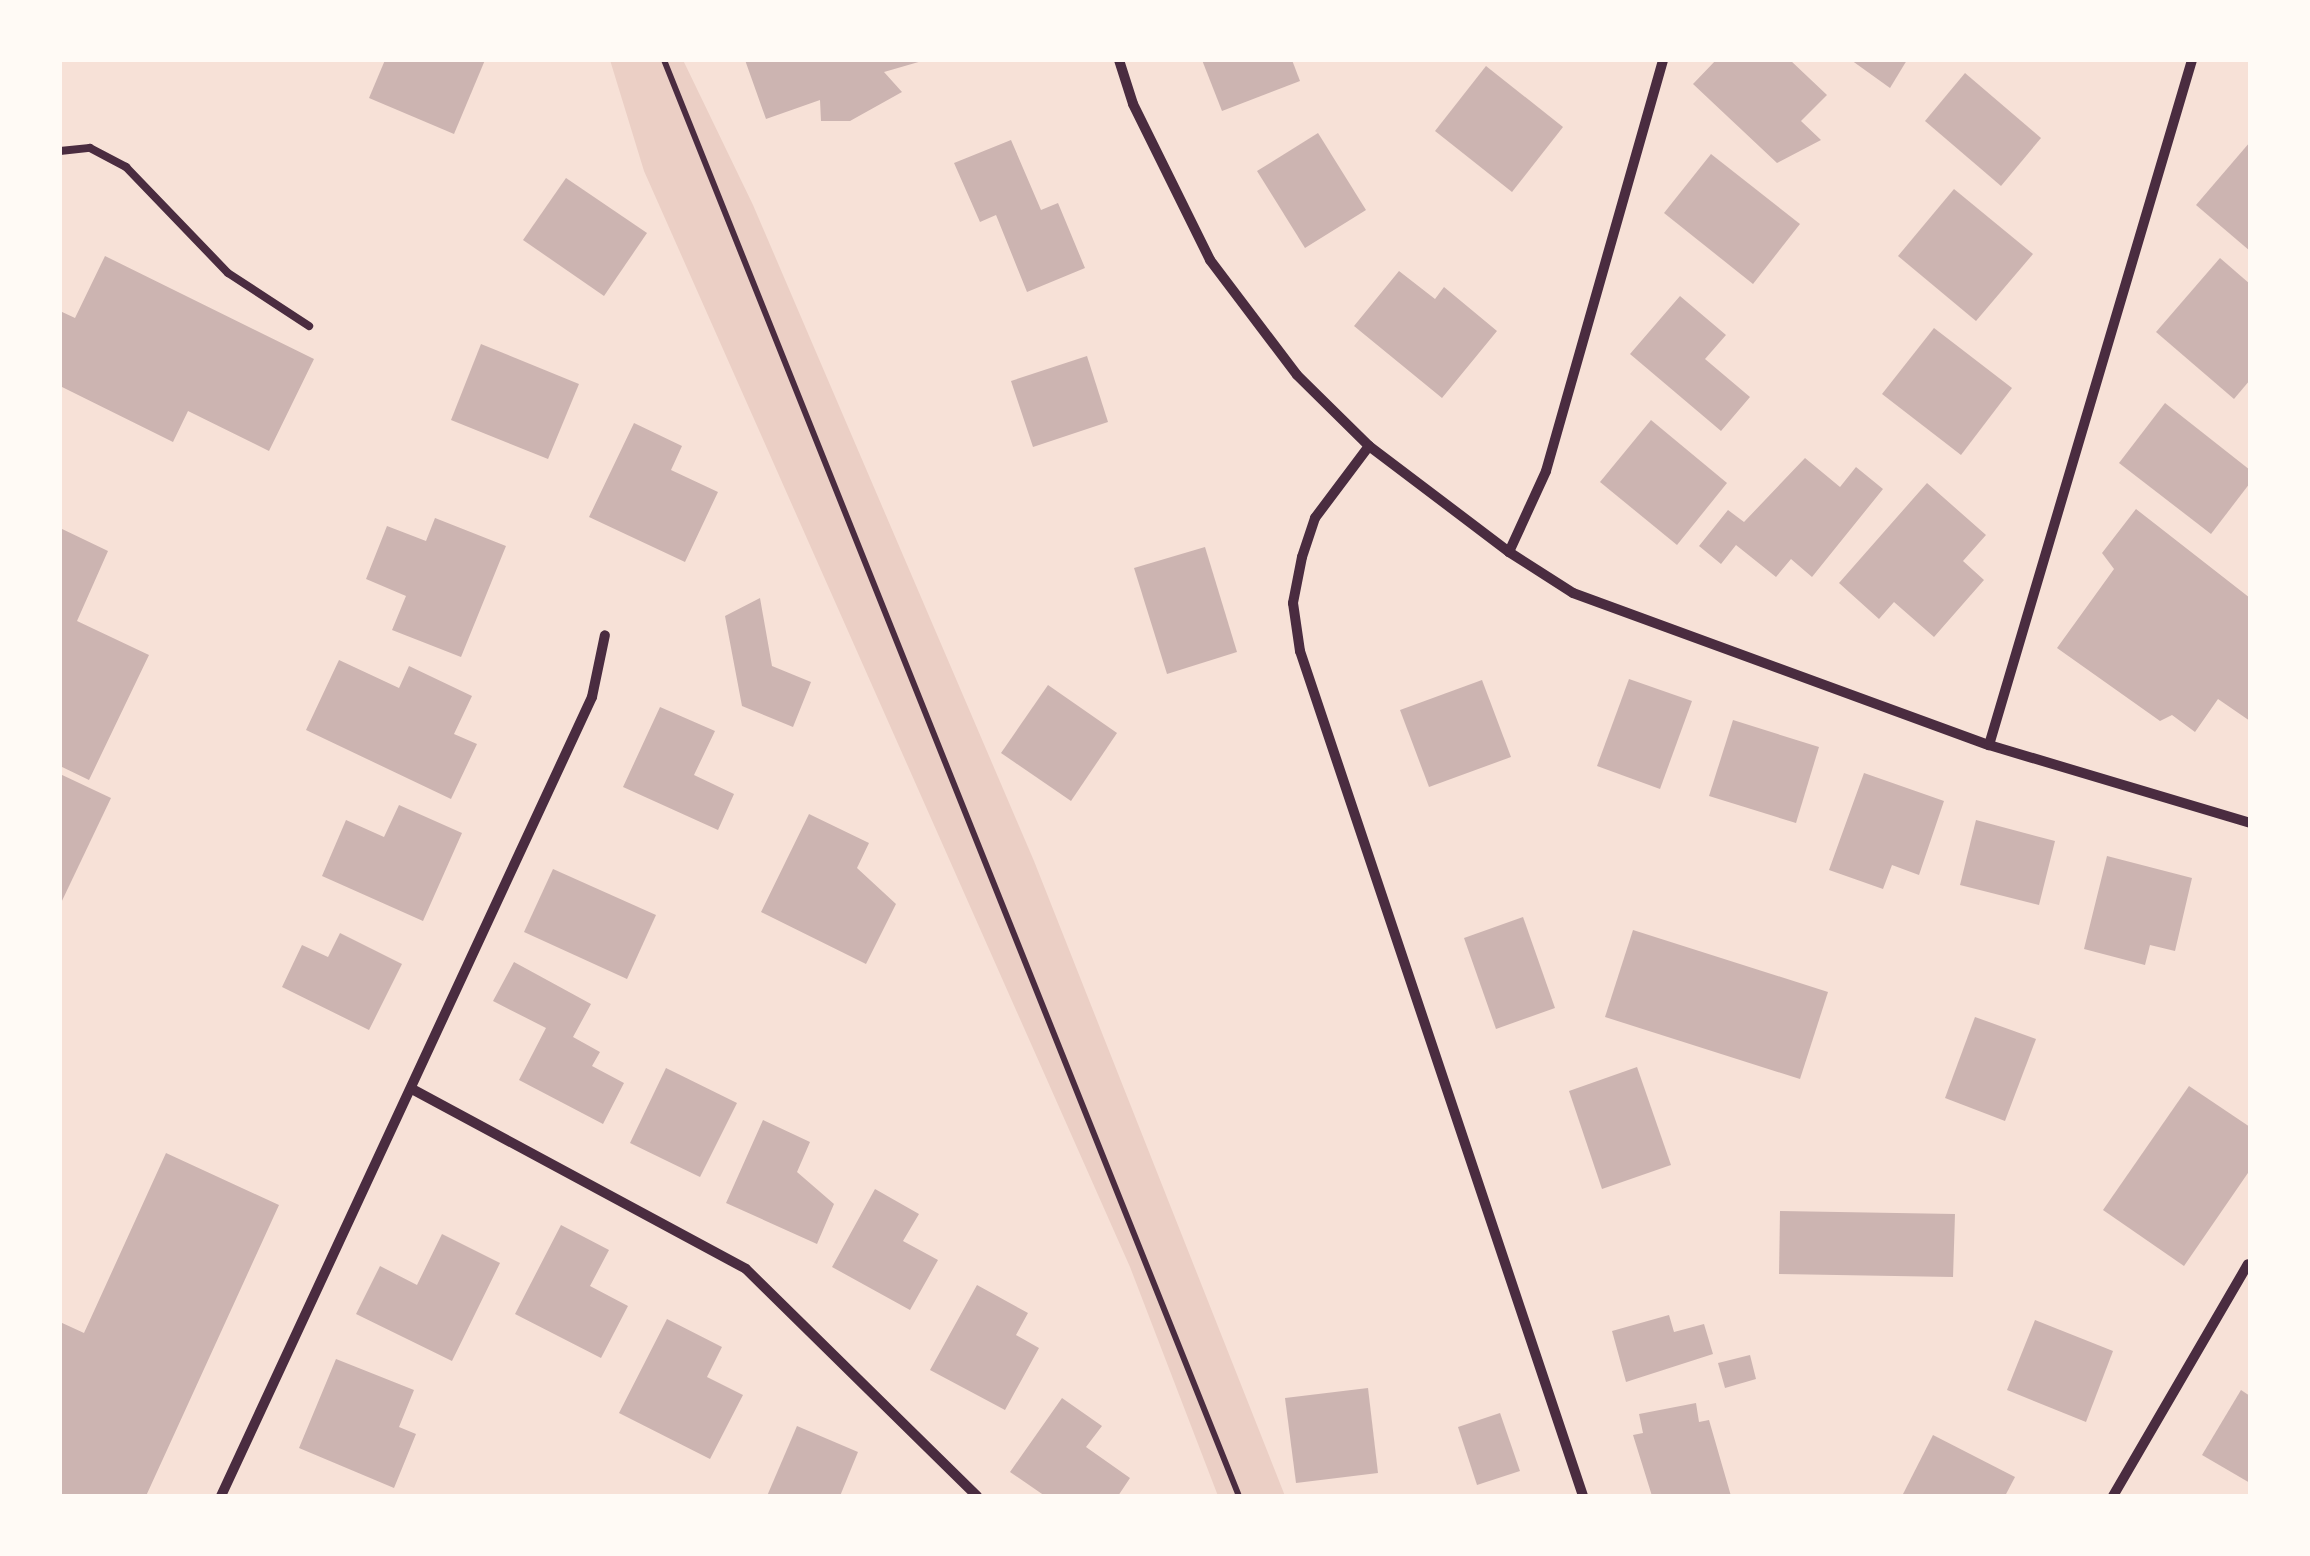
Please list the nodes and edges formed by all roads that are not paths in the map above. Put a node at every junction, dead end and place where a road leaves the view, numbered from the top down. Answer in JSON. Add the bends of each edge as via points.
{"nodes":[{"id":1,"x":1119,"y":60,"type":"edge"},
{"id":2,"x":1663,"y":60,"type":"edge"},
{"id":3,"x":2192,"y":60,"type":"edge"},
{"id":4,"x":60,"y":151,"type":"edge"},
{"id":5,"x":310,"y":326,"type":"dead end"},
{"id":6,"x":1369,"y":446,"type":"junction"},
{"id":7,"x":1509,"y":552,"type":"junction"},
{"id":8,"x":606,"y":635,"type":"dead end"},
{"id":9,"x":1989,"y":745,"type":"junction"},
{"id":10,"x":2250,"y":824,"type":"edge"},
{"id":11,"x":412,"y":1089,"type":"junction"},
{"id":12,"x":2249,"y":1263,"type":"edge"},
{"id":13,"x":221,"y":1496,"type":"edge"},
{"id":14,"x":978,"y":1496,"type":"edge"},
{"id":15,"x":1583,"y":1496,"type":"edge"},
{"id":16,"x":2114,"y":1496,"type":"edge"}],
"edges":[{"from":1,"to":6,"type":"street","via":[[1133,104],[1210,260],[1298,376]]},
{"from":2,"to":7,"type":"street","via":[[1546,471]]},
{"from":3,"to":9,"type":"street"},
{"from":4,"to":5,"type":"lane","via":[[90,148],[126,168],[228,273]]},
{"from":6,"to":7,"type":"street"},
{"from":6,"to":15,"type":"street","via":[[1315,518],[1293,602],[1300,651]]},
{"from":7,"to":9,"type":"street","via":[[1573,593]]},
{"from":8,"to":11,"type":"street","via":[[592,697]]},
{"from":9,"to":10,"type":"street"},
{"from":11,"to":13,"type":"street"},
{"from":11,"to":14,"type":"street","via":[[746,1269]]},
{"from":12,"to":16,"type":"street"}]}
